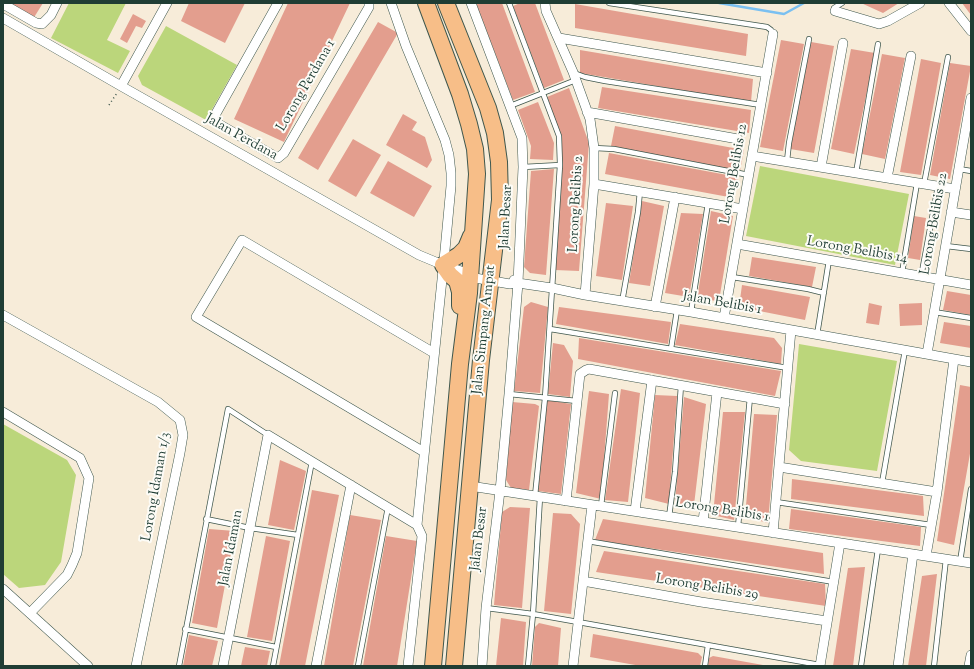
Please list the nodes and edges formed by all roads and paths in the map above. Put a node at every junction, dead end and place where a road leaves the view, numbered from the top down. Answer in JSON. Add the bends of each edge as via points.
{"nodes":[{"id":1,"x":57,"y":3,"type":"edge"},
{"id":2,"x":167,"y":3,"type":"edge"},
{"id":3,"x":278,"y":3,"type":"edge"},
{"id":4,"x":369,"y":3,"type":"edge"},
{"id":5,"x":391,"y":3,"type":"edge"},
{"id":6,"x":426,"y":3,"type":"edge"},
{"id":7,"x":446,"y":3,"type":"edge"},
{"id":8,"x":471,"y":3,"type":"edge"},
{"id":9,"x":509,"y":3,"type":"edge"},
{"id":10,"x":545,"y":3,"type":"edge"},
{"id":11,"x":609,"y":3,"type":"edge"},
{"id":12,"x":842,"y":3,"type":"edge"},
{"id":13,"x":920,"y":3,"type":"edge"},
{"id":14,"x":949,"y":3,"type":"edge"},
{"id":15,"x":6,"y":4,"type":"edge"},
{"id":16,"x":835,"y":11,"type":"joint"},
{"id":17,"x":3,"y":18,"type":"edge"},
{"id":18,"x":971,"y":31,"type":"edge"},
{"id":19,"x":773,"y":34,"type":"joint"},
{"id":20,"x":559,"y":38,"type":"junction"},
{"id":21,"x":809,"y":39,"type":"dead end"},
{"id":22,"x":843,"y":43,"type":"dead end"},
{"id":23,"x":878,"y":44,"type":"dead end"},
{"id":24,"x":911,"y":56,"type":"dead end"},
{"id":25,"x":948,"y":57,"type":"dead end"},
{"id":26,"x":767,"y":73,"type":"junction"},
{"id":27,"x":574,"y":76,"type":"junction"},
{"id":28,"x":121,"y":86,"type":"junction"},
{"id":29,"x":542,"y":93,"type":"junction"},
{"id":30,"x":971,"y":98,"type":"edge"},
{"id":31,"x":109,"y":105,"type":"dead end"},
{"id":32,"x":761,"y":105,"type":"junction"},
{"id":33,"x":510,"y":106,"type":"junction"},
{"id":34,"x":587,"y":112,"type":"junction"},
{"id":35,"x":970,"y":113,"type":"edge"},
{"id":36,"x":738,"y":139,"type":"dead end"},
{"id":37,"x":594,"y":148,"type":"junction"},
{"id":38,"x":752,"y":156,"type":"junction"},
{"id":39,"x":787,"y":161,"type":"junction"},
{"id":40,"x":560,"y":165,"type":"junction"},
{"id":41,"x":523,"y":167,"type":"junction"},
{"id":42,"x":820,"y":167,"type":"junction"},
{"id":43,"x":959,"y":169,"type":"junction"},
{"id":44,"x":971,"y":171,"type":"edge"},
{"id":45,"x":856,"y":173,"type":"junction"},
{"id":46,"x":749,"y":175,"type":"junction"},
{"id":47,"x":887,"y":178,"type":"junction"},
{"id":48,"x":920,"y":183,"type":"junction"},
{"id":49,"x":594,"y":184,"type":"junction"},
{"id":50,"x":938,"y":186,"type":"junction"},
{"id":51,"x":955,"y":189,"type":"junction"},
{"id":52,"x":640,"y":191,"type":"junction"},
{"id":53,"x":675,"y":197,"type":"junction"},
{"id":54,"x":708,"y":203,"type":"junction"},
{"id":55,"x":743,"y":209,"type":"junction"},
{"id":56,"x":951,"y":212,"type":"junction"},
{"id":57,"x":971,"y":215,"type":"edge"},
{"id":58,"x":474,"y":231,"type":"junction"},
{"id":59,"x":737,"y":244,"type":"junction"},
{"id":60,"x":946,"y":246,"type":"junction"},
{"id":61,"x":971,"y":249,"type":"edge"},
{"id":62,"x":829,"y":260,"type":"junction"},
{"id":63,"x":443,"y":265,"type":"junction"},
{"id":64,"x":902,"y":273,"type":"junction"},
{"id":65,"x":470,"y":274,"type":"junction"},
{"id":66,"x":732,"y":277,"type":"junction"},
{"id":67,"x":921,"y":277,"type":"junction"},
{"id":68,"x":491,"y":278,"type":"junction"},
{"id":69,"x":940,"y":280,"type":"junction"},
{"id":70,"x":518,"y":283,"type":"junction"},
{"id":71,"x":971,"y":285,"type":"edge"},
{"id":72,"x":552,"y":288,"type":"junction"},
{"id":73,"x":824,"y":293,"type":"junction"},
{"id":74,"x":585,"y":295,"type":"junction"},
{"id":75,"x":622,"y":302,"type":"junction"},
{"id":76,"x":655,"y":307,"type":"junction"},
{"id":77,"x":677,"y":310,"type":"junction"},
{"id":78,"x":691,"y":312,"type":"junction"},
{"id":79,"x":934,"y":312,"type":"junction"},
{"id":80,"x":3,"y":315,"type":"edge"},
{"id":81,"x":724,"y":318,"type":"junction"},
{"id":82,"x":971,"y":318,"type":"edge"},
{"id":83,"x":550,"y":329,"type":"junction"},
{"id":84,"x":791,"y":330,"type":"junction"},
{"id":85,"x":817,"y":335,"type":"junction"},
{"id":86,"x":671,"y":349,"type":"junction"},
{"id":87,"x":905,"y":350,"type":"junction"},
{"id":88,"x":434,"y":353,"type":"junction"},
{"id":89,"x":927,"y":354,"type":"junction"},
{"id":90,"x":954,"y":359,"type":"junction"},
{"id":91,"x":971,"y":362,"type":"edge"},
{"id":92,"x":460,"y":364,"type":"junction"},
{"id":93,"x":788,"y":368,"type":"junction"},
{"id":94,"x":652,"y":380,"type":"junction"},
{"id":95,"x":681,"y":385,"type":"junction"},
{"id":96,"x":717,"y":392,"type":"junction"},
{"id":97,"x":509,"y":394,"type":"junction"},
{"id":98,"x":614,"y":394,"type":"dead end"},
{"id":99,"x":545,"y":398,"type":"junction"},
{"id":100,"x":750,"y":398,"type":"junction"},
{"id":101,"x":577,"y":401,"type":"junction"},
{"id":102,"x":785,"y":404,"type":"junction"},
{"id":103,"x":3,"y":412,"type":"edge"},
{"id":104,"x":268,"y":435,"type":"junction"},
{"id":105,"x":424,"y":452,"type":"junction"},
{"id":106,"x":312,"y":462,"type":"junction"},
{"id":107,"x":779,"y":467,"type":"junction"},
{"id":108,"x":882,"y":483,"type":"junction"},
{"id":109,"x":350,"y":485,"type":"junction"},
{"id":110,"x":470,"y":486,"type":"junction"},
{"id":111,"x":971,"y":489,"type":"edge"},
{"id":112,"x":500,"y":491,"type":"junction"},
{"id":113,"x":937,"y":492,"type":"junction"},
{"id":114,"x":538,"y":497,"type":"junction"},
{"id":115,"x":566,"y":501,"type":"junction"},
{"id":116,"x":776,"y":502,"type":"junction"},
{"id":117,"x":596,"y":506,"type":"junction"},
{"id":118,"x":388,"y":507,"type":"junction"},
{"id":119,"x":635,"y":512,"type":"junction"},
{"id":120,"x":669,"y":517,"type":"junction"},
{"id":121,"x":206,"y":519,"type":"junction"},
{"id":122,"x":703,"y":522,"type":"junction"},
{"id":123,"x":417,"y":525,"type":"junction"},
{"id":124,"x":931,"y":525,"type":"junction"},
{"id":125,"x":738,"y":527,"type":"junction"},
{"id":126,"x":250,"y":528,"type":"junction"},
{"id":127,"x":773,"y":533,"type":"junction"},
{"id":128,"x":298,"y":536,"type":"junction"},
{"id":129,"x":587,"y":541,"type":"junction"},
{"id":130,"x":840,"y":543,"type":"junction"},
{"id":131,"x":878,"y":549,"type":"junction"},
{"id":132,"x":913,"y":554,"type":"junction"},
{"id":133,"x":926,"y":556,"type":"junction"},
{"id":134,"x":946,"y":560,"type":"junction"},
{"id":135,"x":960,"y":562,"type":"junction"},
{"id":136,"x":971,"y":563,"type":"edge"},
{"id":137,"x":583,"y":581,"type":"junction"},
{"id":138,"x":834,"y":582,"type":"junction"},
{"id":139,"x":3,"y":589,"type":"edge"},
{"id":140,"x":486,"y":608,"type":"junction"},
{"id":141,"x":30,"y":613,"type":"junction"},
{"id":142,"x":533,"y":614,"type":"junction"},
{"id":143,"x":827,"y":621,"type":"junction"},
{"id":144,"x":578,"y":622,"type":"junction"},
{"id":145,"x":185,"y":629,"type":"junction"},
{"id":146,"x":228,"y":638,"type":"junction"},
{"id":147,"x":708,"y":645,"type":"junction"},
{"id":148,"x":276,"y":647,"type":"junction"},
{"id":149,"x":971,"y":655,"type":"edge"},
{"id":150,"x":88,"y":666,"type":"edge"},
{"id":151,"x":136,"y":666,"type":"edge"},
{"id":152,"x":179,"y":666,"type":"edge"},
{"id":153,"x":223,"y":666,"type":"edge"},
{"id":154,"x":273,"y":666,"type":"edge"},
{"id":155,"x":316,"y":666,"type":"edge"},
{"id":156,"x":358,"y":666,"type":"edge"},
{"id":157,"x":408,"y":666,"type":"edge"},
{"id":158,"x":433,"y":666,"type":"edge"},
{"id":159,"x":454,"y":666,"type":"edge"},
{"id":160,"x":482,"y":666,"type":"edge"},
{"id":161,"x":528,"y":666,"type":"edge"},
{"id":162,"x":576,"y":666,"type":"edge"},
{"id":163,"x":705,"y":666,"type":"edge"},
{"id":164,"x":820,"y":666,"type":"edge"},
{"id":165,"x":861,"y":666,"type":"edge"},
{"id":166,"x":898,"y":666,"type":"edge"},
{"id":167,"x":934,"y":666,"type":"edge"},
{"id":168,"x":969,"y":666,"type":"edge"}],
"edges":[{"from":1,"to":15,"type":"street","via":[[51,15],[42,24]]},
{"from":2,"to":28,"type":"street"},
{"from":3,"to":4,"type":"street","name":"Lorong Perdana 1","via":[[214,120],[278,158],[282,156]]},
{"from":5,"to":63,"type":"street","via":[[449,155],[451,186]]},
{"from":6,"to":58,"type":"highway","name":"Jalan Simpang Ampat","via":[[460,94],[476,149]]},
{"from":7,"to":68,"type":"highway","name":"Jalan Simpang Ampat","via":[[488,108],[495,133],[500,200]]},
{"from":8,"to":33,"type":"street","name":"Jalan Besar"},
{"from":9,"to":29,"type":"lane"},
{"from":10,"to":20,"type":"street","name":"Lorong Belibis 2","via":[[546,11]]},
{"from":11,"to":19,"type":"lane","via":[[767,27]]},
{"from":12,"to":16,"type":"lane","via":[[834,8]]},
{"from":13,"to":16,"type":"street","via":[[879,24]]},
{"from":14,"to":18,"type":"street"},
{"from":17,"to":28,"type":"street","name":"Jalan Perdana"},
{"from":19,"to":26,"type":"street","name":"Lorong Belibis 12"},
{"from":20,"to":26,"type":"street"},
{"from":20,"to":27,"type":"street","name":"Lorong Belibis 2"},
{"from":21,"to":39,"type":"lane"},
{"from":22,"to":42,"type":"street"},
{"from":23,"to":45,"type":"lane"},
{"from":24,"to":47,"type":"street"},
{"from":25,"to":48,"type":"lane"},
{"from":26,"to":32,"type":"street","name":"Lorong Belibis 12"},
{"from":27,"to":29,"type":"lane"},
{"from":27,"to":32,"type":"lane"},
{"from":27,"to":34,"type":"street","name":"Lorong Belibis 2"},
{"from":28,"to":31,"type":"path"},
{"from":28,"to":63,"type":"street","name":"Jalan Perdana","via":[[419,255]]},
{"from":29,"to":33,"type":"lane"},
{"from":29,"to":40,"type":"lane","via":[[559,136]]},
{"from":30,"to":35,"type":"street","name":"Lorong Belibis 22"},
{"from":32,"to":38,"type":"street","name":"Lorong Belibis 12"},
{"from":33,"to":41,"type":"street","name":"Jalan Besar","via":[[522,138]]},
{"from":34,"to":36,"type":"street"},
{"from":34,"to":37,"type":"street","name":"Lorong Belibis 2"},
{"from":35,"to":43,"type":"street","name":"Lorong Belibis 22"},
{"from":37,"to":46,"type":"lane"},
{"from":37,"to":49,"type":"street","name":"Lorong Belibis 2"},
{"from":38,"to":39,"type":"street"},
{"from":38,"to":46,"type":"street","name":"Lorong Belibis 12"},
{"from":39,"to":42,"type":"street"},
{"from":40,"to":41,"type":"lane"},
{"from":40,"to":72,"type":"lane"},
{"from":41,"to":70,"type":"street","name":"Jalan Besar"},
{"from":42,"to":45,"type":"street"},
{"from":43,"to":44,"type":"lane"},
{"from":43,"to":51,"type":"street","name":"Lorong Belibis 22"},
{"from":45,"to":47,"type":"street"},
{"from":46,"to":55,"type":"street","name":"Lorong Belibis 12"},
{"from":47,"to":48,"type":"street"},
{"from":48,"to":50,"type":"street"},
{"from":48,"to":64,"type":"lane"},
{"from":49,"to":52,"type":"street"},
{"from":49,"to":74,"type":"street","name":"Lorong Belibis 2"},
{"from":50,"to":51,"type":"street"},
{"from":50,"to":67,"type":"lane"},
{"from":51,"to":56,"type":"street","name":"Lorong Belibis 22"},
{"from":52,"to":53,"type":"street"},
{"from":52,"to":75,"type":"lane"},
{"from":53,"to":54,"type":"street"},
{"from":53,"to":76,"type":"street"},
{"from":54,"to":55,"type":"street"},
{"from":54,"to":78,"type":"lane"},
{"from":55,"to":59,"type":"street","name":"Lorong Belibis 12"},
{"from":56,"to":57,"type":"street"},
{"from":56,"to":60,"type":"street","name":"Lorong Belibis 22"},
{"from":58,"to":63,"type":"highway","via":[[466,248]]},
{"from":58,"to":65,"type":"highway","name":"Jalan Simpang Ampat"},
{"from":59,"to":62,"type":"street","name":"Lorong Belibis 14"},
{"from":59,"to":66,"type":"street","name":"Lorong Belibis 12"},
{"from":60,"to":61,"type":"lane"},
{"from":60,"to":69,"type":"street","name":"Lorong Belibis 22"},
{"from":62,"to":64,"type":"street","name":"Lorong Belibis 14"},
{"from":62,"to":73,"type":"lane"},
{"from":63,"to":65,"type":"street","name":"Jalan Perdana"},
{"from":63,"to":88,"type":"street"},
{"from":63,"to":92,"type":"highway","via":[[456,281],[460,292]]},
{"from":64,"to":67,"type":"street","name":"Lorong Belibis 14"},
{"from":65,"to":68,"type":"street","name":"Jalan Belibis 1","via":[[476,272]]},
{"from":65,"to":92,"type":"highway","name":"Jalan Simpang Ampat"},
{"from":66,"to":73,"type":"lane"},
{"from":66,"to":81,"type":"street","name":"Lorong Belibis 12"},
{"from":67,"to":69,"type":"street","name":"Lorong Belibis 14"},
{"from":68,"to":70,"type":"street","name":"Jalan Belibis 1","via":[[511,279]]},
{"from":68,"to":110,"type":"highway","name":"Jalan Simpang Ampat"},
{"from":69,"to":71,"type":"street","name":"Lorong Belibis 14"},
{"from":69,"to":79,"type":"street","name":"Lorong Belibis 22"},
{"from":70,"to":72,"type":"street","name":"Jalan Belibis 1"},
{"from":70,"to":97,"type":"street","name":"Jalan Besar"},
{"from":72,"to":74,"type":"street","name":"Jalan Belibis 1"},
{"from":72,"to":83,"type":"lane"},
{"from":73,"to":85,"type":"lane"},
{"from":74,"to":75,"type":"street","name":"Jalan Belibis 1"},
{"from":75,"to":76,"type":"street","name":"Jalan Belibis 1"},
{"from":76,"to":77,"type":"street","name":"Jalan Belibis 1"},
{"from":77,"to":78,"type":"street","name":"Jalan Belibis 1"},
{"from":77,"to":86,"type":"lane"},
{"from":78,"to":81,"type":"street","name":"Jalan Belibis 1"},
{"from":79,"to":82,"type":"lane"},
{"from":79,"to":89,"type":"street","name":"Lorong Belibis 22"},
{"from":80,"to":151,"type":"street","name":"Lorong Idaman 1/3","via":[[158,402],[180,420],[180,453]]},
{"from":81,"to":84,"type":"street","name":"Jalan Belibis 1"},
{"from":83,"to":86,"type":"lane"},
{"from":83,"to":99,"type":"lane"},
{"from":84,"to":85,"type":"street","name":"Jalan Belibis 1"},
{"from":84,"to":93,"type":"street"},
{"from":85,"to":87,"type":"street","name":"Jalan Belibis 1"},
{"from":86,"to":93,"type":"lane"},
{"from":87,"to":89,"type":"street","name":"Jalan Belibis 1"},
{"from":87,"to":108,"type":"lane"},
{"from":88,"to":105,"type":"street"},
{"from":88,"to":105,"type":"street","via":[[242,240],[196,317]]},
{"from":89,"to":90,"type":"street","name":"Jalan Belibis 1"},
{"from":90,"to":91,"type":"street","name":"Jalan Belibis 1"},
{"from":90,"to":113,"type":"street"},
{"from":92,"to":158,"type":"highway","name":"Jalan Simpang Ampat"},
{"from":93,"to":102,"type":"street"},
{"from":94,"to":95,"type":"street"},
{"from":94,"to":101,"type":"street","via":[[589,369],[580,374]]},
{"from":94,"to":119,"type":"street"},
{"from":95,"to":96,"type":"street"},
{"from":95,"to":120,"type":"lane","via":[[676,472]]},
{"from":96,"to":100,"type":"street"},
{"from":96,"to":122,"type":"street"},
{"from":97,"to":99,"type":"lane"},
{"from":97,"to":112,"type":"street","name":"Jalan Besar"},
{"from":98,"to":117,"type":"lane"},
{"from":99,"to":101,"type":"lane"},
{"from":99,"to":114,"type":"lane"},
{"from":100,"to":102,"type":"street"},
{"from":100,"to":125,"type":"lane"},
{"from":101,"to":115,"type":"street"},
{"from":102,"to":107,"type":"street"},
{"from":103,"to":141,"type":"street","via":[[80,458],[88,478],[77,553],[72,565],[67,575]]},
{"from":104,"to":106,"type":"street"},
{"from":104,"to":121,"type":"lane","via":[[228,409]]},
{"from":104,"to":126,"type":"street","name":"Jalan Idaman"},
{"from":105,"to":123,"type":"street"},
{"from":106,"to":109,"type":"street"},
{"from":106,"to":128,"type":"lane"},
{"from":107,"to":108,"type":"street"},
{"from":107,"to":116,"type":"street"},
{"from":108,"to":113,"type":"street"},
{"from":109,"to":118,"type":"street"},
{"from":109,"to":155,"type":"street"},
{"from":110,"to":112,"type":"street","name":"Lorong Belibis 1"},
{"from":110,"to":159,"type":"highway","name":"Jalan Simpang Ampat"},
{"from":111,"to":135,"type":"lane"},
{"from":112,"to":114,"type":"street","name":"Lorong Belibis 1"},
{"from":112,"to":140,"type":"street","name":"Jalan Besar"},
{"from":113,"to":124,"type":"street"},
{"from":114,"to":115,"type":"street","name":"Lorong Belibis 1"},
{"from":114,"to":142,"type":"lane"},
{"from":115,"to":117,"type":"street","name":"Lorong Belibis 1"},
{"from":116,"to":124,"type":"lane"},
{"from":116,"to":127,"type":"street"},
{"from":117,"to":119,"type":"street","name":"Lorong Belibis 1"},
{"from":117,"to":129,"type":"street"},
{"from":118,"to":123,"type":"street"},
{"from":118,"to":156,"type":"lane"},
{"from":119,"to":120,"type":"street","name":"Lorong Belibis 1"},
{"from":120,"to":122,"type":"street","name":"Lorong Belibis 1"},
{"from":121,"to":126,"type":"lane"},
{"from":121,"to":145,"type":"lane"},
{"from":122,"to":125,"type":"street","name":"Lorong Belibis 1"},
{"from":123,"to":157,"type":"street","via":[[422,536]]},
{"from":124,"to":133,"type":"street"},
{"from":125,"to":127,"type":"street","name":"Lorong Belibis 1"},
{"from":126,"to":128,"type":"lane"},
{"from":126,"to":146,"type":"street","name":"Jalan Idaman"},
{"from":127,"to":130,"type":"street","name":"Lorong Belibis 1"},
{"from":128,"to":148,"type":"lane"},
{"from":129,"to":137,"type":"street"},
{"from":129,"to":138,"type":"lane"},
{"from":130,"to":131,"type":"street","name":"Lorong Belibis 1"},
{"from":130,"to":138,"type":"street"},
{"from":131,"to":132,"type":"street","name":"Lorong Belibis 1"},
{"from":131,"to":165,"type":"lane"},
{"from":132,"to":133,"type":"street","name":"Lorong Belibis 1"},
{"from":132,"to":166,"type":"street"},
{"from":133,"to":134,"type":"street","name":"Lorong Belibis 1"},
{"from":134,"to":135,"type":"street","name":"Lorong Belibis 1"},
{"from":134,"to":167,"type":"lane"},
{"from":135,"to":136,"type":"street","name":"Lorong Belibis 1"},
{"from":137,"to":143,"type":"street","name":"Lorong Belibis 29"},
{"from":137,"to":144,"type":"street"},
{"from":138,"to":143,"type":"street"},
{"from":139,"to":141,"type":"street"},
{"from":140,"to":142,"type":"lane"},
{"from":140,"to":160,"type":"street","name":"Jalan Besar"},
{"from":141,"to":150,"type":"street"},
{"from":142,"to":144,"type":"lane"},
{"from":142,"to":161,"type":"lane"},
{"from":143,"to":164,"type":"street"},
{"from":144,"to":147,"type":"lane"},
{"from":144,"to":162,"type":"street"},
{"from":145,"to":146,"type":"lane"},
{"from":145,"to":152,"type":"lane"},
{"from":146,"to":148,"type":"lane"},
{"from":146,"to":153,"type":"street","name":"Jalan Idaman"},
{"from":147,"to":163,"type":"lane"},
{"from":147,"to":164,"type":"lane"},
{"from":148,"to":154,"type":"lane"},
{"from":149,"to":168,"type":"street"}]}
